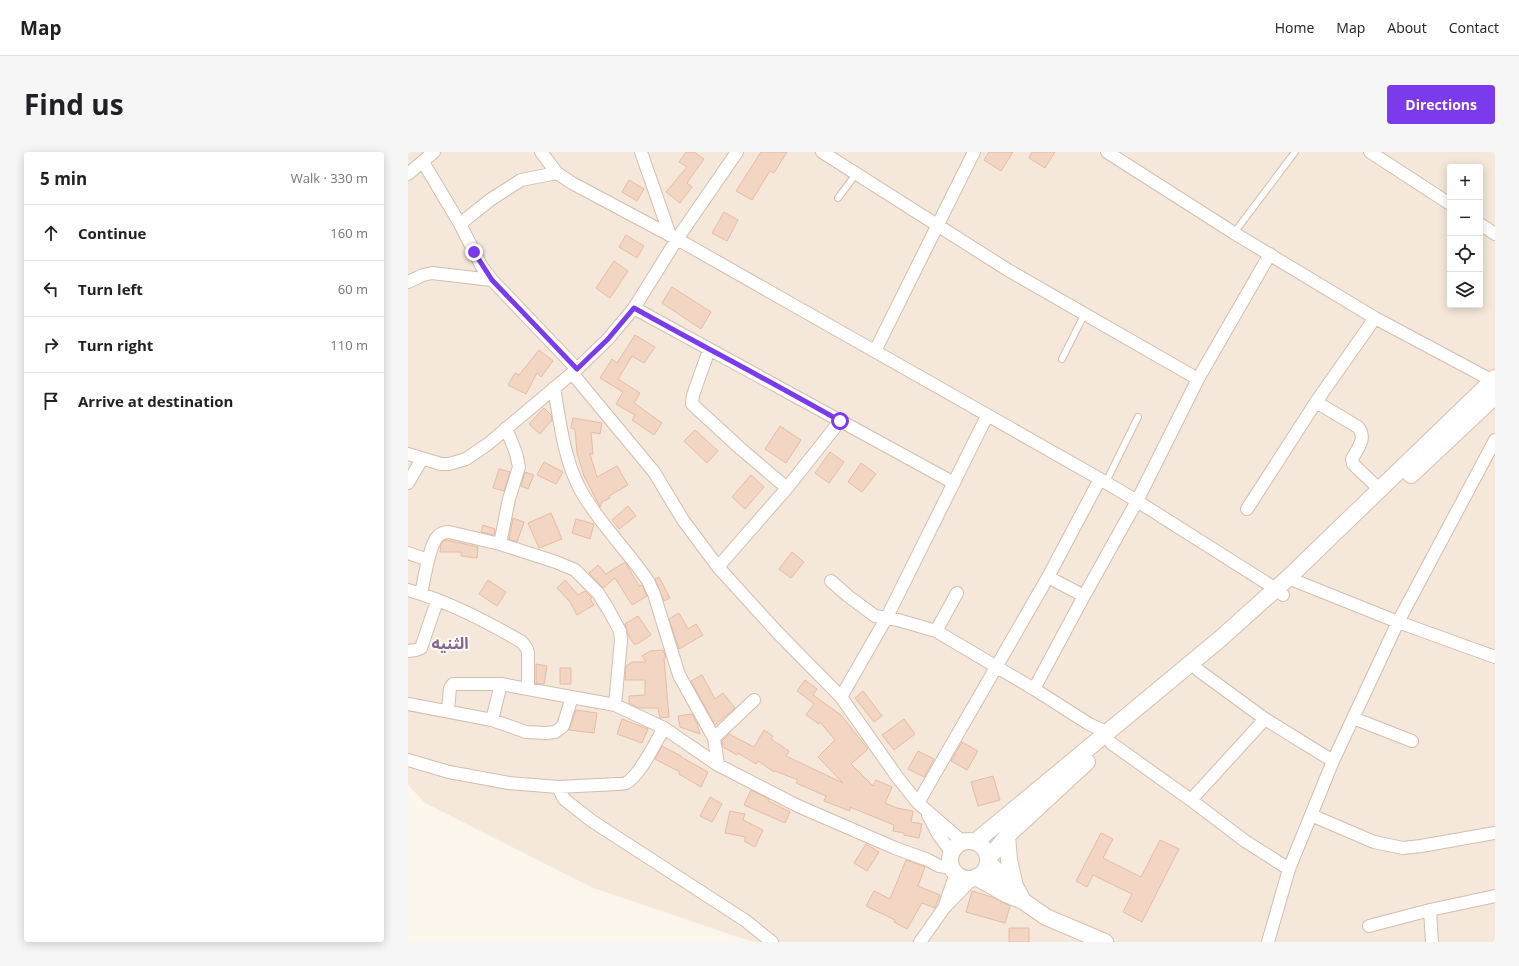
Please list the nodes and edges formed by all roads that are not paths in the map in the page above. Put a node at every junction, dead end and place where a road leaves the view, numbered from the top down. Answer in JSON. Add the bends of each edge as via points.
{"nodes":[{"id":1,"x":434,"y":152,"type":"edge"},
{"id":2,"x":541,"y":152,"type":"edge"},
{"id":3,"x":641,"y":152,"type":"edge"},
{"id":4,"x":737,"y":152,"type":"edge"},
{"id":5,"x":822,"y":152,"type":"edge"},
{"id":6,"x":974,"y":152,"type":"edge"},
{"id":7,"x":1107,"y":152,"type":"edge"},
{"id":8,"x":1295,"y":152,"type":"edge"},
{"id":9,"x":1370,"y":152,"type":"edge"},
{"id":10,"x":423,"y":162,"type":"junction"},
{"id":11,"x":557,"y":172,"type":"junction"},
{"id":12,"x":408,"y":174,"type":"edge"},
{"id":13,"x":856,"y":174,"type":"junction"},
{"id":14,"x":838,"y":198,"type":"dead end"},
{"id":15,"x":1447,"y":202,"type":"edge"},
{"id":16,"x":460,"y":224,"type":"junction"},
{"id":17,"x":938,"y":224,"type":"junction"},
{"id":18,"x":1483,"y":226,"type":"edge"},
{"id":19,"x":1234,"y":233,"type":"junction"},
{"id":20,"x":1495,"y":234,"type":"edge"},
{"id":21,"x":674,"y":237,"type":"junction"},
{"id":22,"x":1270,"y":254,"type":"junction"},
{"id":23,"x":492,"y":280,"type":"junction"},
{"id":24,"x":408,"y":282,"type":"edge"},
{"id":25,"x":634,"y":308,"type":"junction"},
{"id":26,"x":1084,"y":315,"type":"junction"},
{"id":27,"x":1375,"y":318,"type":"junction"},
{"id":28,"x":710,"y":350,"type":"junction"},
{"id":29,"x":875,"y":351,"type":"junction"},
{"id":30,"x":1062,"y":359,"type":"dead end"},
{"id":31,"x":574,"y":371,"type":"junction"},
{"id":32,"x":1198,"y":379,"type":"junction"},
{"id":33,"x":1494,"y":384,"type":"edge"},
{"id":34,"x":554,"y":388,"type":"junction"},
{"id":35,"x":1316,"y":402,"type":"junction"},
{"id":36,"x":987,"y":416,"type":"junction"},
{"id":37,"x":1138,"y":417,"type":"dead end"},
{"id":38,"x":840,"y":421,"type":"junction"},
{"id":39,"x":506,"y":428,"type":"junction"},
{"id":40,"x":1495,"y":440,"type":"edge"},
{"id":41,"x":408,"y":454,"type":"edge"},
{"id":42,"x":422,"y":459,"type":"junction"},
{"id":43,"x":1103,"y":481,"type":"junction"},
{"id":44,"x":408,"y":483,"type":"edge"},
{"id":45,"x":954,"y":483,"type":"junction"},
{"id":46,"x":787,"y":488,"type":"junction"},
{"id":47,"x":1380,"y":490,"type":"junction"},
{"id":48,"x":1137,"y":501,"type":"junction"},
{"id":49,"x":1247,"y":509,"type":"dead end"},
{"id":50,"x":500,"y":544,"type":"junction"},
{"id":51,"x":408,"y":553,"type":"edge"},
{"id":52,"x":428,"y":560,"type":"junction"},
{"id":53,"x":718,"y":567,"type":"junction"},
{"id":54,"x":1048,"y":577,"type":"junction"},
{"id":55,"x":1292,"y":580,"type":"junction"},
{"id":56,"x":830,"y":581,"type":"dead end"},
{"id":57,"x":408,"y":590,"type":"edge"},
{"id":58,"x":1279,"y":592,"type":"junction"},
{"id":59,"x":957,"y":593,"type":"dead end"},
{"id":60,"x":421,"y":594,"type":"junction"},
{"id":61,"x":1084,"y":596,"type":"junction"},
{"id":62,"x":437,"y":600,"type":"junction"},
{"id":63,"x":887,"y":617,"type":"junction"},
{"id":64,"x":1398,"y":622,"type":"junction"},
{"id":65,"x":936,"y":632,"type":"junction"},
{"id":66,"x":1224,"y":642,"type":"junction"},
{"id":67,"x":408,"y":651,"type":"edge"},
{"id":68,"x":1495,"y":657,"type":"edge"},
{"id":69,"x":996,"y":668,"type":"junction"},
{"id":70,"x":1198,"y":670,"type":"junction"},
{"id":71,"x":501,"y":684,"type":"junction"},
{"id":72,"x":528,"y":689,"type":"junction"},
{"id":73,"x":1034,"y":689,"type":"junction"},
{"id":74,"x":572,"y":697,"type":"junction"},
{"id":75,"x":841,"y":697,"type":"junction"},
{"id":76,"x":754,"y":700,"type":"dead end"},
{"id":77,"x":408,"y":704,"type":"edge"},
{"id":78,"x":615,"y":705,"type":"junction"},
{"id":79,"x":448,"y":710,"type":"junction"},
{"id":80,"x":1353,"y":718,"type":"junction"},
{"id":81,"x":1265,"y":719,"type":"junction"},
{"id":82,"x":492,"y":720,"type":"junction"},
{"id":83,"x":664,"y":728,"type":"junction"},
{"id":84,"x":714,"y":738,"type":"junction"},
{"id":85,"x":1110,"y":738,"type":"junction"},
{"id":86,"x":1412,"y":741,"type":"dead end"},
{"id":87,"x":1082,"y":759,"type":"junction"},
{"id":88,"x":408,"y":760,"type":"edge"},
{"id":89,"x":1333,"y":761,"type":"junction"},
{"id":90,"x":718,"y":765,"type":"junction"},
{"id":91,"x":558,"y":787,"type":"junction"},
{"id":92,"x":1191,"y":800,"type":"junction"},
{"id":93,"x":921,"y":806,"type":"junction"},
{"id":94,"x":1311,"y":815,"type":"junction"},
{"id":95,"x":1495,"y":833,"type":"edge"},
{"id":96,"x":1007,"y":836,"type":"junction"},
{"id":97,"x":958,"y":856,"type":"junction"},
{"id":98,"x":988,"y":861,"type":"junction"},
{"id":99,"x":1289,"y":869,"type":"junction"},
{"id":100,"x":975,"y":878,"type":"junction"},
{"id":101,"x":1015,"y":886,"type":"junction"},
{"id":102,"x":1495,"y":896,"type":"edge"},
{"id":103,"x":1023,"y":901,"type":"junction"},
{"id":104,"x":944,"y":908,"type":"junction"},
{"id":105,"x":1430,"y":910,"type":"junction"},
{"id":106,"x":1369,"y":926,"type":"dead end"},
{"id":107,"x":772,"y":942,"type":"edge"},
{"id":108,"x":920,"y":942,"type":"edge"},
{"id":109,"x":1105,"y":942,"type":"edge"},
{"id":110,"x":1268,"y":942,"type":"edge"},
{"id":111,"x":1432,"y":942,"type":"edge"}],
"edges":[{"from":1,"to":10,"type":"street"},
{"from":2,"to":11,"type":"street"},
{"from":3,"to":21,"type":"street"},
{"from":4,"to":21,"type":"street"},
{"from":5,"to":13,"type":"street"},
{"from":6,"to":17,"type":"street"},
{"from":7,"to":19,"type":"street"},
{"from":8,"to":19,"type":"lane"},
{"from":9,"to":15,"type":"street"},
{"from":10,"to":12,"type":"street"},
{"from":10,"to":16,"type":"street"},
{"from":11,"to":16,"type":"street","via":[[521,180]]},
{"from":11,"to":21,"type":"street","via":[[572,183]]},
{"from":13,"to":14,"type":"lane"},
{"from":13,"to":17,"type":"street"},
{"from":16,"to":23,"type":"street"},
{"from":17,"to":26,"type":"street","via":[[1008,270]]},
{"from":17,"to":29,"type":"street"},
{"from":18,"to":20,"type":"street"},
{"from":19,"to":22,"type":"street"},
{"from":21,"to":25,"type":"street"},
{"from":21,"to":29,"type":"street"},
{"from":22,"to":27,"type":"street"},
{"from":22,"to":32,"type":"street"},
{"from":23,"to":24,"type":"street","via":[[432,273]]},
{"from":23,"to":31,"type":"street"},
{"from":25,"to":28,"type":"street"},
{"from":25,"to":31,"type":"street","via":[[608,339]]},
{"from":26,"to":30,"type":"lane"},
{"from":26,"to":32,"type":"street"},
{"from":27,"to":33,"type":"street"},
{"from":27,"to":35,"type":"street"},
{"from":28,"to":38,"type":"street"},
{"from":28,"to":46,"type":"street","via":[[692,404]]},
{"from":29,"to":36,"type":"street"},
{"from":31,"to":34,"type":"street"},
{"from":31,"to":53,"type":"street","via":[[654,472],[683,520]]},
{"from":32,"to":48,"type":"street"},
{"from":33,"to":47,"type":"street"},
{"from":33,"to":55,"type":"street"},
{"from":34,"to":39,"type":"street"},
{"from":34,"to":84,"type":"street","via":[[563,437],[578,485],[590,505],[648,581],[679,675]]},
{"from":35,"to":47,"type":"street","via":[[1362,432],[1362,440],[1352,459],[1353,464]]},
{"from":35,"to":49,"type":"street"},
{"from":36,"to":43,"type":"street"},
{"from":36,"to":45,"type":"street"},
{"from":37,"to":43,"type":"lane"},
{"from":38,"to":45,"type":"street"},
{"from":38,"to":46,"type":"street"},
{"from":39,"to":42,"type":"street","via":[[473,454],[456,462],[441,464]]},
{"from":39,"to":50,"type":"street","via":[[519,467]]},
{"from":40,"to":64,"type":"street"},
{"from":41,"to":42,"type":"street"},
{"from":42,"to":44,"type":"street"},
{"from":43,"to":48,"type":"street"},
{"from":43,"to":54,"type":"street"},
{"from":45,"to":63,"type":"street"},
{"from":46,"to":53,"type":"street"},
{"from":47,"to":55,"type":"street"},
{"from":48,"to":58,"type":"street"},
{"from":48,"to":61,"type":"street"},
{"from":50,"to":52,"type":"street","via":[[445,532],[436,539]]},
{"from":50,"to":78,"type":"street","via":[[573,569],[598,593],[618,625],[621,636]]},
{"from":51,"to":52,"type":"street"},
{"from":52,"to":60,"type":"street"},
{"from":53,"to":75,"type":"street","via":[[776,632]]},
{"from":54,"to":61,"type":"street"},
{"from":54,"to":69,"type":"street"},
{"from":55,"to":58,"type":"street"},
{"from":55,"to":64,"type":"street"},
{"from":56,"to":63,"type":"street","via":[[875,616]]},
{"from":57,"to":60,"type":"street"},
{"from":58,"to":66,"type":"street"},
{"from":59,"to":65,"type":"street"},
{"from":60,"to":62,"type":"street"},
{"from":61,"to":73,"type":"street"},
{"from":62,"to":67,"type":"street","via":[[421,648]]},
{"from":62,"to":72,"type":"street","via":[[468,612],[522,642],[528,653]]},
{"from":63,"to":65,"type":"street"},
{"from":63,"to":75,"type":"street"},
{"from":64,"to":68,"type":"street"},
{"from":64,"to":80,"type":"street"},
{"from":65,"to":69,"type":"street"},
{"from":66,"to":70,"type":"street"},
{"from":66,"to":85,"type":"street"},
{"from":69,"to":73,"type":"street"},
{"from":69,"to":93,"type":"street"},
{"from":70,"to":81,"type":"street"},
{"from":70,"to":85,"type":"street","via":[[1155,708]]},
{"from":71,"to":72,"type":"street"},
{"from":71,"to":79,"type":"street","via":[[453,684],[450,688]]},
{"from":71,"to":82,"type":"street"},
{"from":72,"to":74,"type":"street"},
{"from":73,"to":85,"type":"street"},
{"from":74,"to":78,"type":"street"},
{"from":74,"to":82,"type":"street","via":[[564,724],[555,732],[526,732]]},
{"from":75,"to":93,"type":"street"},
{"from":76,"to":84,"type":"street"},
{"from":77,"to":79,"type":"street"},
{"from":78,"to":83,"type":"street"},
{"from":79,"to":82,"type":"street"},
{"from":80,"to":86,"type":"street"},
{"from":80,"to":89,"type":"street"},
{"from":81,"to":89,"type":"street"},
{"from":81,"to":92,"type":"street"},
{"from":83,"to":90,"type":"street"},
{"from":83,"to":91,"type":"street","via":[[639,769],[626,783]]},
{"from":84,"to":90,"type":"street"},
{"from":85,"to":87,"type":"street"},
{"from":85,"to":92,"type":"street"},
{"from":87,"to":96,"type":"street"},
{"from":87,"to":97,"type":"street"},
{"from":88,"to":91,"type":"street","via":[[480,779]]},
{"from":89,"to":94,"type":"street"},
{"from":90,"to":97,"type":"street","via":[[798,806],[895,848],[928,860]]},
{"from":91,"to":107,"type":"street","via":[[564,799],[592,821],[746,921]]},
{"from":92,"to":99,"type":"street","via":[[1245,841]]},
{"from":93,"to":97,"type":"street"},
{"from":94,"to":95,"type":"street","via":[[1374,842],[1404,848]]},
{"from":94,"to":99,"type":"street"},
{"from":96,"to":98,"type":"street"},
{"from":96,"to":101,"type":"street"},
{"from":97,"to":98,"type":"street","via":[[980,844],[985,849]]},
{"from":97,"to":100,"type":"street","via":[[961,876]]},
{"from":97,"to":104,"type":"street"},
{"from":98,"to":100,"type":"street","via":[[982,874]]},
{"from":98,"to":101,"type":"street"},
{"from":99,"to":110,"type":"street"},
{"from":100,"to":103,"type":"street"},
{"from":100,"to":104,"type":"street"},
{"from":101,"to":103,"type":"street"},
{"from":102,"to":105,"type":"street"},
{"from":103,"to":109,"type":"street","via":[[1046,917]]},
{"from":104,"to":108,"type":"street"},
{"from":105,"to":106,"type":"street"},
{"from":105,"to":111,"type":"street"}]}
